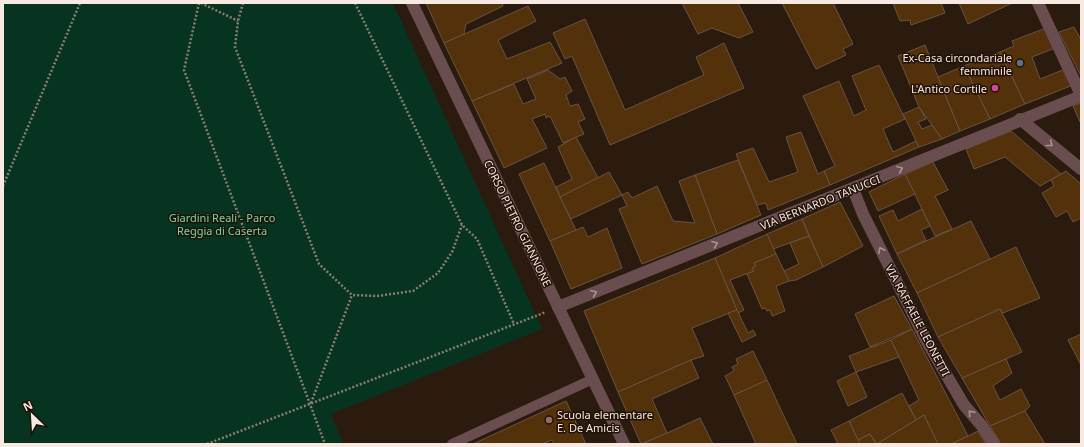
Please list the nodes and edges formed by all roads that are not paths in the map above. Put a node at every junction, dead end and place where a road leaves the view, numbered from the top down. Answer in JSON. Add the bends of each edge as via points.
{"nodes":[{"id":1,"x":412,"y":3,"type":"edge"},
{"id":2,"x":1038,"y":3,"type":"edge"},
{"id":3,"x":1081,"y":95,"type":"edge"},
{"id":4,"x":1020,"y":119,"type":"junction"},
{"id":5,"x":1081,"y":169,"type":"edge"},
{"id":6,"x":853,"y":189,"type":"junction"},
{"id":7,"x":558,"y":307,"type":"junction"},
{"id":8,"x":593,"y":379,"type":"junction"},
{"id":9,"x":452,"y":444,"type":"edge"},
{"id":10,"x":624,"y":444,"type":"edge"},
{"id":11,"x":994,"y":444,"type":"edge"}],
"edges":[{"from":1,"to":7,"type":"street","name":"CORSO PIETRO GIANNONE"},
{"from":2,"to":3,"type":"street"},
{"from":3,"to":4,"type":"street","name":"VIA BERNARDO TANUCCI"},
{"from":4,"to":5,"type":"street","one_way":true},
{"from":6,"to":4,"type":"street","name":"VIA BERNARDO TANUCCI","one_way":true},
{"from":7,"to":6,"type":"street","name":"VIA BERNARDO TANUCCI","one_way":true},
{"from":11,"to":6,"type":"street","name":"VIA RAFFAELE LEONETTI","one_way":true,"via":[[964,405],[927,342]]},
{"from":7,"to":8,"type":"street","name":"CORSO PIETRO GIANNONE"},
{"from":8,"to":9,"type":"lane"},
{"from":8,"to":10,"type":"street","name":"CORSO PIETRO GIANNONE"}]}
